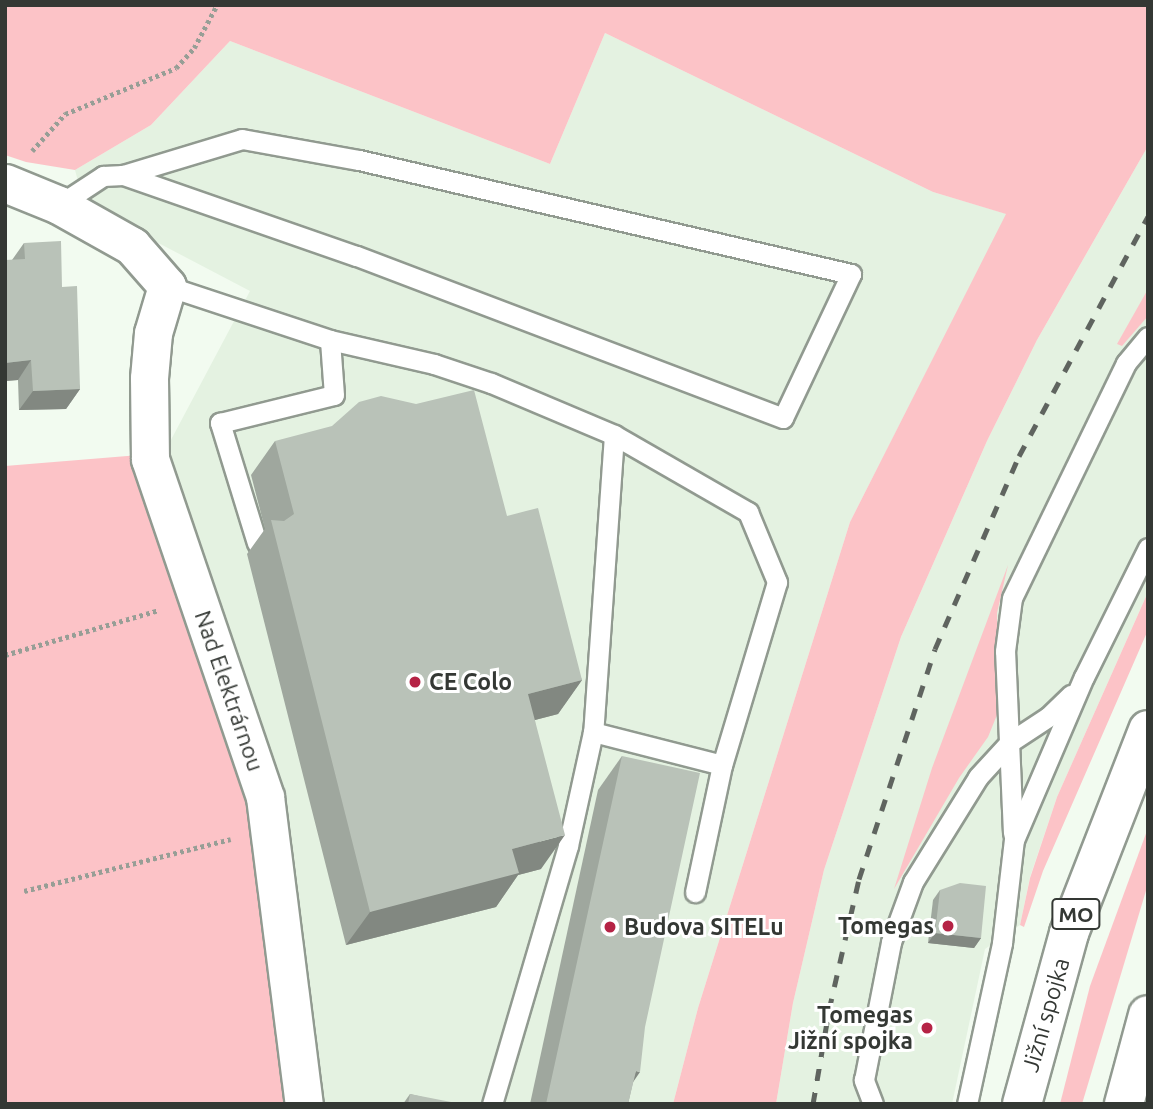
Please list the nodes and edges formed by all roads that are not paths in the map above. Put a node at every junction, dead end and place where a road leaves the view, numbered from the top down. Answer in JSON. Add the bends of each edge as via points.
{"nodes":[{"id":1,"x":123,"y":175,"type":"junction"},
{"id":2,"x":10,"y":184,"type":"edge"},
{"id":3,"x":59,"y":205,"type":"junction"},
{"id":4,"x":167,"y":286,"type":"junction"},
{"id":5,"x":1148,"y":337,"type":"edge"},
{"id":6,"x":330,"y":340,"type":"junction"},
{"id":7,"x":614,"y":435,"type":"junction"},
{"id":8,"x":257,"y":543,"type":"dead end"},
{"id":9,"x":1148,"y":548,"type":"edge"},
{"id":10,"x":1084,"y":677,"type":"junction"},
{"id":11,"x":1148,"y":730,"type":"edge"},
{"id":12,"x":593,"y":732,"type":"junction"},
{"id":13,"x":1010,"y":741,"type":"junction"},
{"id":14,"x":722,"y":765,"type":"junction"},
{"id":15,"x":1014,"y":840,"type":"junction"},
{"id":16,"x":695,"y":892,"type":"dead end"},
{"id":17,"x":1148,"y":1015,"type":"edge"},
{"id":18,"x":864,"y":1080,"type":"junction"},
{"id":19,"x":304,"y":1104,"type":"edge"},
{"id":20,"x":492,"y":1104,"type":"edge"},
{"id":21,"x":862,"y":1104,"type":"edge"},
{"id":22,"x":873,"y":1104,"type":"edge"},
{"id":23,"x":967,"y":1104,"type":"edge"},
{"id":24,"x":1022,"y":1104,"type":"edge"},
{"id":25,"x":1124,"y":1104,"type":"edge"}],
"edges":[{"from":1,"to":1,"type":"lane","via":[[356,256],[783,418],[851,274],[359,160],[243,139]]},
{"from":1,"to":3,"type":"lane","via":[[103,176]]},
{"from":2,"to":3,"type":"street"},
{"from":3,"to":4,"type":"street","via":[[132,246]]},
{"from":4,"to":6,"type":"lane"},
{"from":4,"to":19,"type":"street","name":"Nad Elektrárnou","via":[[153,333],[150,459],[265,797]]},
{"from":5,"to":13,"type":"lane","via":[[1126,363],[1012,598],[1005,651]]},
{"from":6,"to":7,"type":"lane","via":[[480,379]]},
{"from":6,"to":8,"type":"lane","via":[[334,395],[220,423]]},
{"from":7,"to":12,"type":"lane"},
{"from":7,"to":14,"type":"lane","via":[[748,512],[777,582]]},
{"from":9,"to":10,"type":"lane"},
{"from":10,"to":13,"type":"lane","via":[[1066,702]]},
{"from":10,"to":15,"type":"lane"},
{"from":11,"to":24,"type":"highway","name":"Jižní spojka","number":"MO","via":[[1069,933]]},
{"from":12,"to":14,"type":"lane"},
{"from":12,"to":20,"type":"lane","via":[[568,846]]},
{"from":13,"to":15,"type":"lane"},
{"from":13,"to":18,"type":"lane","via":[[954,812],[900,912]]},
{"from":14,"to":16,"type":"lane"},
{"from":15,"to":23,"type":"lane","via":[[1002,943]]},
{"from":17,"to":25,"type":"highway"},
{"from":18,"to":21,"type":"lane"},
{"from":18,"to":22,"type":"lane"}]}
